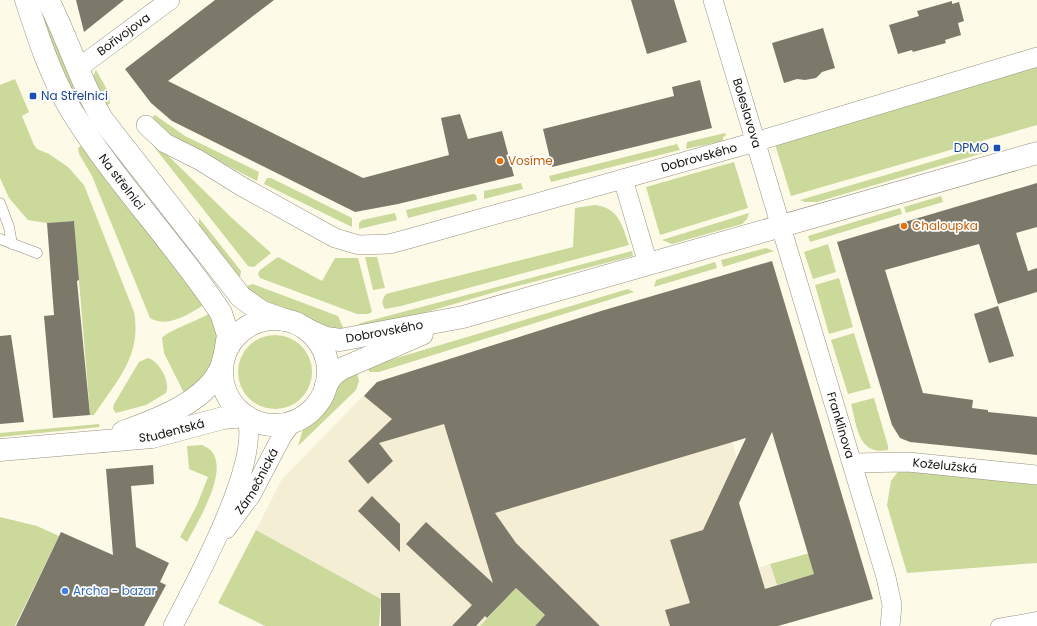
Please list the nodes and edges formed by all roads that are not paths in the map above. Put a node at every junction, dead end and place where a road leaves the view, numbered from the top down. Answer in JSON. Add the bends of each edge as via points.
{"nodes":[{"id":1,"x":26,"y":0,"type":"edge"},
{"id":2,"x":48,"y":0,"type":"edge"},
{"id":3,"x":170,"y":0,"type":"edge"},
{"id":4,"x":713,"y":0,"type":"edge"},
{"id":5,"x":1037,"y":57,"type":"edge"},
{"id":6,"x":77,"y":69,"type":"junction"},
{"id":7,"x":146,"y":125,"type":"dead end"},
{"id":8,"x":755,"y":142,"type":"junction"},
{"id":9,"x":1037,"y":153,"type":"edge"},
{"id":10,"x":623,"y":179,"type":"junction"},
{"id":11,"x":0,"y":203,"type":"edge"},
{"id":12,"x":781,"y":226,"type":"junction"},
{"id":13,"x":0,"y":239,"type":"edge"},
{"id":14,"x":12,"y":244,"type":"junction"},
{"id":15,"x":37,"y":253,"type":"dead end"},
{"id":16,"x":648,"y":264,"type":"junction"},
{"id":17,"x":463,"y":317,"type":"junction"},
{"id":18,"x":285,"y":320,"type":"junction"},
{"id":19,"x":308,"y":330,"type":"junction"},
{"id":20,"x":224,"y":359,"type":"junction"},
{"id":21,"x":326,"y":385,"type":"junction"},
{"id":22,"x":246,"y":416,"type":"junction"},
{"id":23,"x":299,"y":419,"type":"junction"},
{"id":24,"x":97,"y":441,"type":"junction"},
{"id":25,"x":0,"y":450,"type":"edge"},
{"id":26,"x":852,"y":464,"type":"junction"},
{"id":27,"x":1037,"y":475,"type":"edge"},
{"id":28,"x":214,"y":545,"type":"junction"},
{"id":29,"x":1037,"y":620,"type":"edge"},
{"id":30,"x":173,"y":626,"type":"edge"},
{"id":31,"x":890,"y":626,"type":"edge"},
{"id":32,"x":998,"y":626,"type":"edge"}],
"edges":[{"from":1,"to":20,"type":"main road","name":"Na střelnici","via":[[51,68],[70,109],[221,313],[228,335]]},
{"from":2,"to":6,"type":"main road","name":"Na střelnici"},
{"from":3,"to":6,"type":"street","name":"Bořivojova"},
{"from":4,"to":8,"type":"street","name":"Boleslavova"},
{"from":5,"to":8,"type":"street","name":"Dobrovského"},
{"from":6,"to":18,"type":"main road","name":"Na střelnici","via":[[102,119],[234,289],[255,308]]},
{"from":7,"to":10,"type":"street","name":"Dobrovského","via":[[165,143],[318,230],[359,245],[389,244]]},
{"from":8,"to":10,"type":"street","name":"Dobrovského"},
{"from":8,"to":12,"type":"street","name":"Boleslavova"},
{"from":9,"to":12,"type":"main road","name":"Dobrovského"},
{"from":10,"to":16,"type":"street"},
{"from":11,"to":14,"type":"lane"},
{"from":12,"to":16,"type":"main road","name":"Dobrovského"},
{"from":12,"to":26,"type":"street","name":"Franklinova"},
{"from":13,"to":14,"type":"lane"},
{"from":14,"to":15,"type":"lane"},
{"from":16,"to":17,"type":"main road","name":"Dobrovského"},
{"from":17,"to":19,"type":"main road","name":"Dobrovského","via":[[340,340],[326,338]]},
{"from":17,"to":21,"type":"main road","name":"Dobrovského","via":[[349,365],[333,375]]},
{"from":18,"to":19,"type":"main road"},
{"from":18,"to":20,"type":"main road","via":[[269,319],[250,325],[235,337]]},
{"from":19,"to":21,"type":"main road","via":[[324,352],[328,372]]},
{"from":20,"to":22,"type":"main road","via":[[223,379],[226,392],[235,407]]},
{"from":20,"to":24,"type":"main road","name":"Studentská","via":[[218,376],[184,405],[151,422]]},
{"from":21,"to":23,"type":"main road","via":[[318,403]]},
{"from":22,"to":23,"type":"main road","via":[[258,422],[274,425]]},
{"from":22,"to":24,"type":"main road","name":"Studentská","via":[[223,418],[152,437]]},
{"from":22,"to":28,"type":"street","name":"Zámečnická","via":[[249,433],[246,459]]},
{"from":23,"to":28,"type":"street","name":"Zámečnická","via":[[290,425],[282,436],[246,504]]},
{"from":24,"to":25,"type":"main road","name":"Studentská"},
{"from":26,"to":27,"type":"street","name":"Koželužská","via":[[908,462]]},
{"from":26,"to":31,"type":"street","name":"Franklinova","via":[[891,596]]},
{"from":28,"to":30,"type":"street","name":"Zámečnická"},
{"from":29,"to":32,"type":"street"}]}
